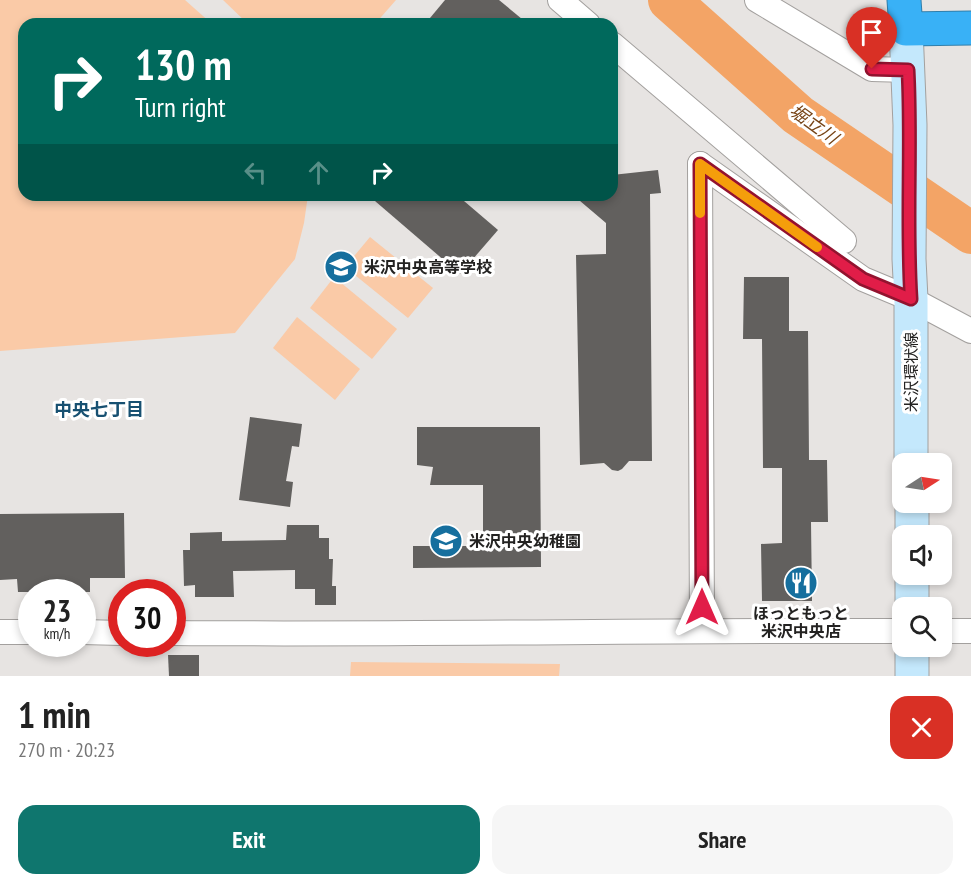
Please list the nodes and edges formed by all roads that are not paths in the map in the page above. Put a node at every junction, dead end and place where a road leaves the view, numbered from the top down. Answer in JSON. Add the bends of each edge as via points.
{"nodes":[{"id":1,"x":560,"y":0,"type":"edge"},
{"id":2,"x":757,"y":0,"type":"edge"},
{"id":3,"x":905,"y":15,"type":"edge"},
{"id":4,"x":581,"y":18,"type":"edge"},
{"id":5,"x":971,"y":28,"type":"edge"},
{"id":6,"x":618,"y":49,"type":"edge"},
{"id":7,"x":908,"y":70,"type":"junction"},
{"id":8,"x":844,"y":241,"type":"dead end"},
{"id":9,"x":911,"y":299,"type":"junction"},
{"id":10,"x":971,"y":331,"type":"edge"},
{"id":11,"x":911,"y":453,"type":"edge"},
{"id":12,"x":702,"y":631,"type":"junction"},
{"id":13,"x":892,"y":631,"type":"edge"},
{"id":14,"x":952,"y":631,"type":"edge"},
{"id":15,"x":971,"y":631,"type":"edge"},
{"id":16,"x":0,"y":632,"type":"edge"},
{"id":17,"x":18,"y":632,"type":"edge"},
{"id":18,"x":186,"y":633,"type":"edge"},
{"id":19,"x":912,"y":657,"type":"edge"},
{"id":20,"x":912,"y":676,"type":"edge"}],
"edges":[{"from":1,"to":4,"type":"street"},
{"from":2,"to":7,"type":"street","via":[[872,69]]},
{"from":3,"to":5,"type":"highway"},
{"from":3,"to":7,"type":"main road","name":"米沢環状線"},
{"from":6,"to":8,"type":"street"},
{"from":7,"to":9,"type":"main road","name":"米沢環状線"},
{"from":9,"to":10,"type":"street"},
{"from":9,"to":11,"type":"main road","name":"米沢環状線"},
{"from":9,"to":12,"type":"street","via":[[863,279],[700,164]]},
{"from":12,"to":13,"type":"street"},
{"from":12,"to":18,"type":"street"},
{"from":14,"to":15,"type":"street"},
{"from":16,"to":17,"type":"street"},
{"from":19,"to":20,"type":"main road"}]}
